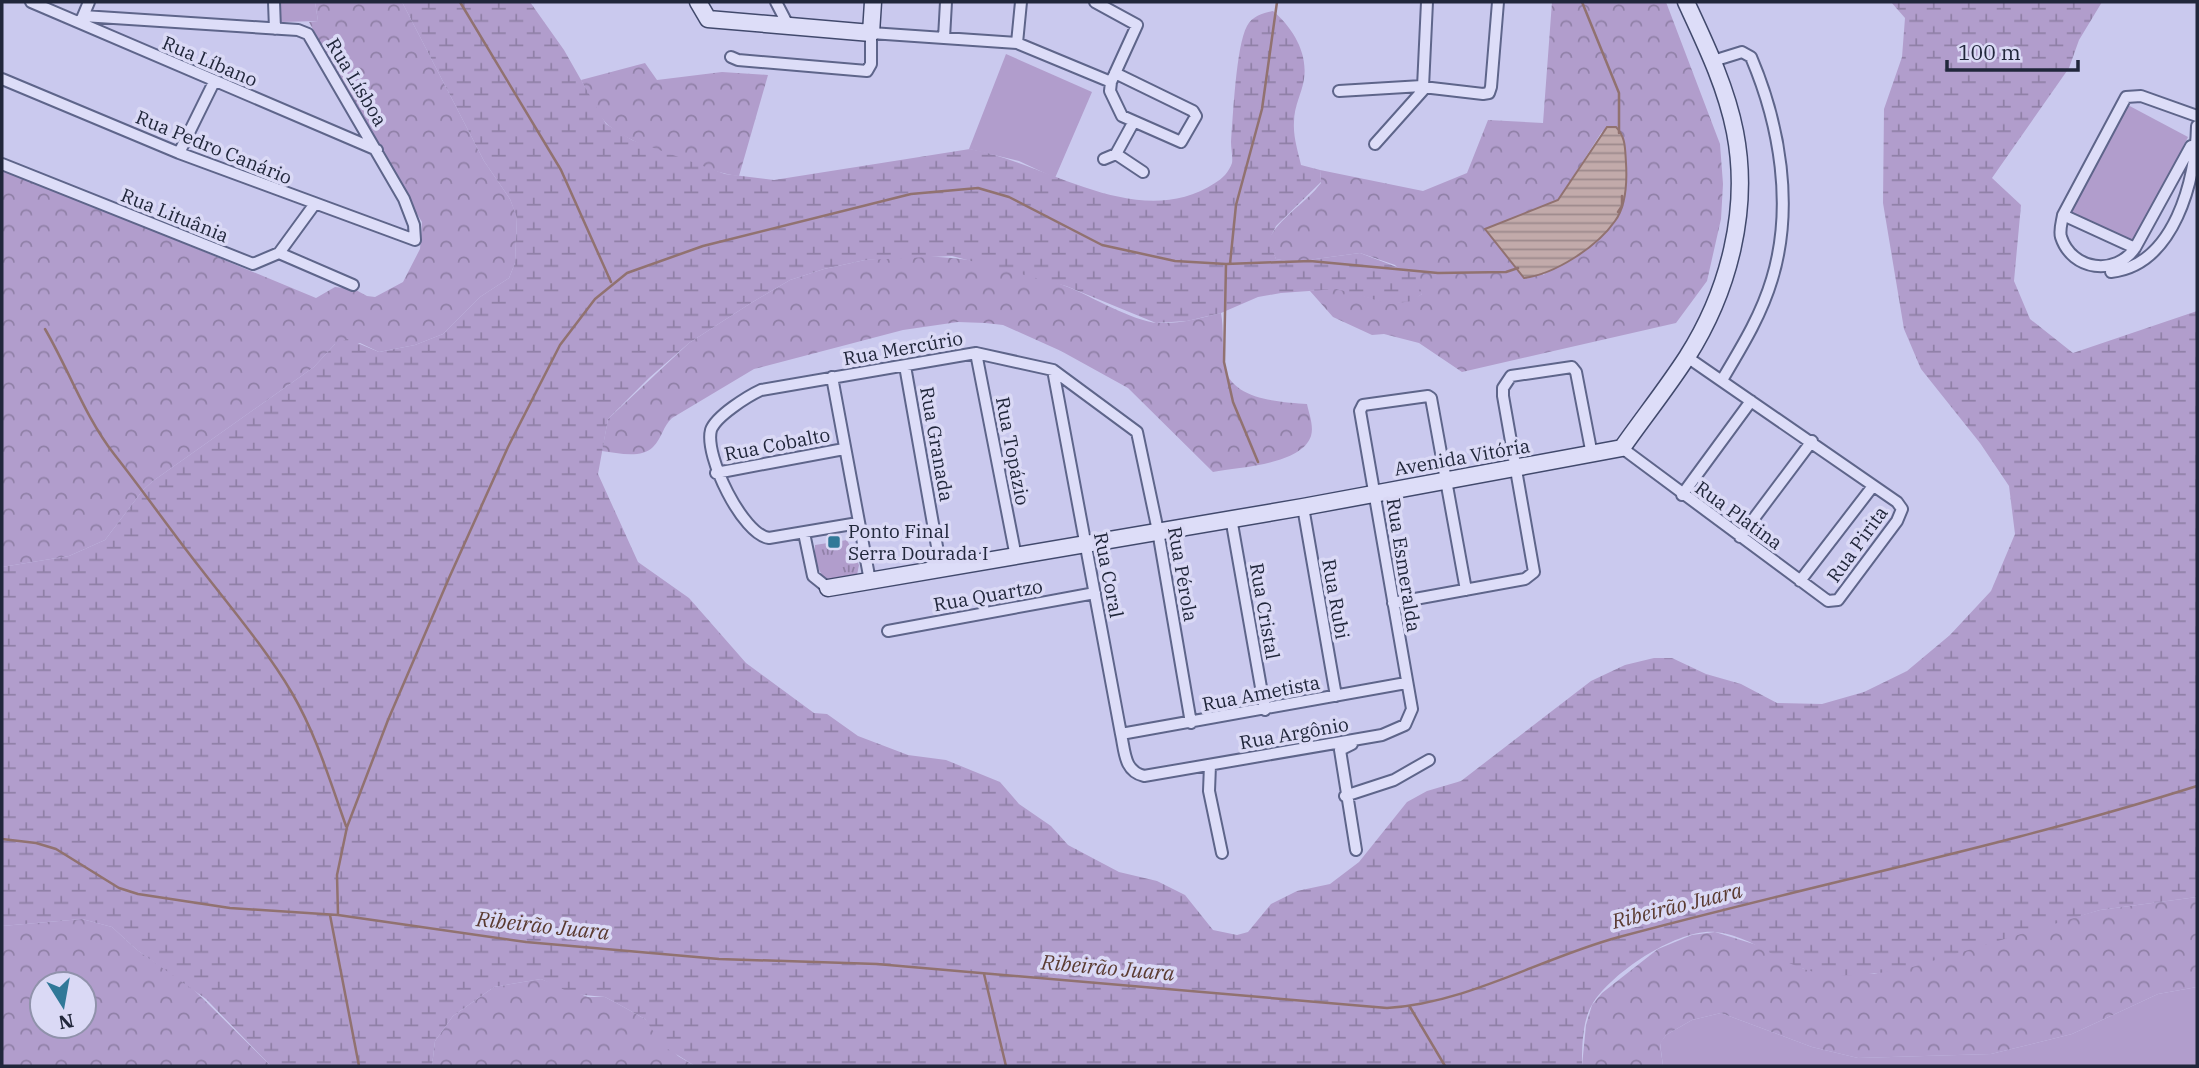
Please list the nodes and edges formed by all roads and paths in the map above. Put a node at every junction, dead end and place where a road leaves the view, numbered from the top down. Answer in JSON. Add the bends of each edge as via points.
{"nodes":[{"id":1,"x":31,"y":2,"type":"edge"},
{"id":2,"x":89,"y":2,"type":"edge"},
{"id":3,"x":274,"y":2,"type":"edge"},
{"id":4,"x":698,"y":2,"type":"edge"},
{"id":5,"x":776,"y":2,"type":"edge"},
{"id":6,"x":873,"y":2,"type":"edge"},
{"id":7,"x":946,"y":2,"type":"edge"},
{"id":8,"x":1021,"y":2,"type":"edge"},
{"id":9,"x":1095,"y":2,"type":"edge"},
{"id":10,"x":1427,"y":2,"type":"edge"},
{"id":11,"x":1498,"y":2,"type":"edge"},
{"id":12,"x":1686,"y":2,"type":"edge"},
{"id":13,"x":82,"y":20,"type":"junction"},
{"id":14,"x":789,"y":27,"type":"junction"},
{"id":15,"x":275,"y":29,"type":"junction"},
{"id":16,"x":871,"y":33,"type":"junction"},
{"id":17,"x":944,"y":38,"type":"junction"},
{"id":18,"x":1017,"y":43,"type":"junction"},
{"id":19,"x":731,"y":57,"type":"dead end"},
{"id":20,"x":1713,"y":61,"type":"junction"},
{"id":21,"x":1113,"y":78,"type":"junction"},
{"id":22,"x":2,"y":79,"type":"edge"},
{"id":23,"x":214,"y":82,"type":"junction"},
{"id":24,"x":1423,"y":86,"type":"junction"},
{"id":25,"x":1339,"y":91,"type":"dead end"},
{"id":26,"x":2197,"y":116,"type":"edge"},
{"id":27,"x":1133,"y":123,"type":"junction"},
{"id":28,"x":2197,"y":125,"type":"edge"},
{"id":29,"x":2197,"y":135,"type":"edge"},
{"id":30,"x":1375,"y":144,"type":"dead end"},
{"id":31,"x":377,"y":149,"type":"junction"},
{"id":32,"x":179,"y":153,"type":"junction"},
{"id":33,"x":1116,"y":154,"type":"junction"},
{"id":34,"x":1104,"y":159,"type":"dead end"},
{"id":35,"x":2,"y":164,"type":"edge"},
{"id":36,"x":1143,"y":172,"type":"dead end"},
{"id":37,"x":314,"y":205,"type":"junction"},
{"id":38,"x":2063,"y":215,"type":"junction"},
{"id":39,"x":415,"y":240,"type":"joint"},
{"id":40,"x":2135,"y":248,"type":"junction"},
{"id":41,"x":279,"y":253,"type":"junction"},
{"id":42,"x":2083,"y":264,"type":"junction"},
{"id":43,"x":353,"y":285,"type":"dead end"},
{"id":44,"x":976,"y":353,"type":"junction"},
{"id":45,"x":1687,"y":357,"type":"junction"},
{"id":46,"x":905,"y":366,"type":"junction"},
{"id":47,"x":1053,"y":370,"type":"junction"},
{"id":48,"x":832,"y":377,"type":"junction"},
{"id":49,"x":1721,"y":380,"type":"junction"},
{"id":50,"x":1751,"y":401,"type":"junction"},
{"id":51,"x":1137,"y":432,"type":"joint"},
{"id":52,"x":1812,"y":441,"type":"junction"},
{"id":53,"x":1622,"y":448,"type":"junction"},
{"id":54,"x":845,"y":449,"type":"junction"},
{"id":55,"x":1592,"y":455,"type":"junction"},
{"id":56,"x":1518,"y":469,"type":"junction"},
{"id":57,"x":716,"y":473,"type":"junction"},
{"id":58,"x":1445,"y":482,"type":"junction"},
{"id":59,"x":1873,"y":486,"type":"junction"},
{"id":60,"x":1375,"y":494,"type":"junction"},
{"id":61,"x":1682,"y":495,"type":"junction"},
{"id":62,"x":1303,"y":507,"type":"junction"},
{"id":63,"x":1231,"y":519,"type":"junction"},
{"id":64,"x":858,"y":523,"type":"junction"},
{"id":65,"x":1158,"y":531,"type":"junction"},
{"id":66,"x":804,"y":533,"type":"junction"},
{"id":67,"x":1740,"y":537,"type":"junction"},
{"id":68,"x":1086,"y":544,"type":"junction"},
{"id":69,"x":1016,"y":557,"type":"junction"},
{"id":70,"x":941,"y":569,"type":"junction"},
{"id":71,"x":870,"y":581,"type":"junction"},
{"id":72,"x":1800,"y":581,"type":"junction"},
{"id":73,"x":828,"y":588,"type":"joint"},
{"id":74,"x":1466,"y":590,"type":"junction"},
{"id":75,"x":1094,"y":593,"type":"junction"},
{"id":76,"x":1838,"y":600,"type":"joint"},
{"id":77,"x":1393,"y":603,"type":"junction"},
{"id":78,"x":888,"y":631,"type":"dead end"},
{"id":79,"x":1406,"y":684,"type":"junction"},
{"id":80,"x":1336,"y":696,"type":"junction"},
{"id":81,"x":1265,"y":710,"type":"junction"},
{"id":82,"x":1192,"y":723,"type":"junction"},
{"id":83,"x":1121,"y":734,"type":"junction"},
{"id":84,"x":1382,"y":735,"type":"junction"},
{"id":85,"x":1429,"y":760,"type":"dead end"},
{"id":86,"x":1210,"y":765,"type":"junction"},
{"id":87,"x":1144,"y":776,"type":"joint"},
{"id":88,"x":1345,"y":796,"type":"junction"},
{"id":89,"x":1356,"y":850,"type":"dead end"},
{"id":90,"x":1222,"y":853,"type":"dead end"}],
"edges":[{"from":1,"to":13,"type":"street","name":"Rua Líbano"},
{"from":2,"to":13,"type":"street"},
{"from":3,"to":15,"type":"street"},
{"from":4,"to":14,"type":"street","via":[[708,19]]},
{"from":5,"to":14,"type":"street"},
{"from":6,"to":16,"type":"street"},
{"from":7,"to":17,"type":"street"},
{"from":8,"to":18,"type":"street"},
{"from":9,"to":21,"type":"street","via":[[1137,26]]},
{"from":10,"to":24,"type":"street"},
{"from":11,"to":24,"type":"street","via":[[1489,93]]},
{"from":12,"to":20,"type":"street"},
{"from":13,"to":15,"type":"street","name":"Rua Lísboa"},
{"from":13,"to":23,"type":"street","name":"Rua Líbano"},
{"from":14,"to":16,"type":"street"},
{"from":15,"to":31,"type":"street","name":"Rua Lísboa","via":[[308,34]]},
{"from":16,"to":17,"type":"street"},
{"from":16,"to":19,"type":"street","via":[[867,71]]},
{"from":17,"to":18,"type":"street"},
{"from":18,"to":21,"type":"street"},
{"from":20,"to":45,"type":"street","via":[[1735,130],[1736,232],[1718,299]]},
{"from":20,"to":49,"type":"street","via":[[1742,52],[1751,57],[1773,122],[1782,199],[1772,279],[1747,338]]},
{"from":21,"to":27,"type":"street","via":[[1110,92],[1122,116]]},
{"from":21,"to":27,"type":"street","via":[[1196,116],[1178,143]]},
{"from":22,"to":32,"type":"street","name":"Rua Pedro Canário"},
{"from":23,"to":31,"type":"street","name":"Rua Líbano"},
{"from":23,"to":32,"type":"street"},
{"from":24,"to":25,"type":"street"},
{"from":24,"to":30,"type":"street"},
{"from":26,"to":38,"type":"street","via":[[2141,96],[2126,97]]},
{"from":27,"to":33,"type":"street"},
{"from":28,"to":29,"type":"street"},
{"from":29,"to":40,"type":"street"},
{"from":29,"to":42,"type":"street","via":[[2185,194],[2156,251],[2134,267],[2117,272],[2097,273]]},
{"from":31,"to":39,"type":"street","name":"Rua Lísboa","via":[[404,199]]},
{"from":32,"to":37,"type":"street","name":"Rua Pedro Canário"},
{"from":33,"to":34,"type":"street"},
{"from":33,"to":36,"type":"street"},
{"from":35,"to":41,"type":"street","name":"Rua Lituânia","via":[[248,264]]},
{"from":37,"to":39,"type":"street","name":"Rua Pedro Canário"},
{"from":37,"to":41,"type":"street"},
{"from":38,"to":40,"type":"street"},
{"from":38,"to":42,"type":"street","via":[[2061,237]]},
{"from":40,"to":42,"type":"street","via":[[2111,267]]},
{"from":41,"to":43,"type":"street"},
{"from":44,"to":46,"type":"street","name":"Rua Mercúrio"},
{"from":44,"to":47,"type":"street","name":"Rua Mercúrio"},
{"from":44,"to":69,"type":"street","name":"Rua Topázio"},
{"from":45,"to":49,"type":"street"},
{"from":45,"to":53,"type":"street"},
{"from":46,"to":48,"type":"street","name":"Rua Mercúrio"},
{"from":46,"to":70,"type":"street","name":"Rua Granada"},
{"from":47,"to":51,"type":"street","name":"Rua Mercúrio"},
{"from":47,"to":68,"type":"street","name":"Rua Coral"},
{"from":48,"to":54,"type":"street"},
{"from":48,"to":57,"type":"street","name":"Rua Mercúrio","via":[[761,390],[739,403],[712,430]]},
{"from":49,"to":50,"type":"street"},
{"from":50,"to":52,"type":"street"},
{"from":50,"to":61,"type":"street"},
{"from":51,"to":65,"type":"street","name":"Rua Pérola"},
{"from":52,"to":59,"type":"street"},
{"from":52,"to":67,"type":"street"},
{"from":53,"to":55,"type":"street","name":"Avenida Vitória"},
{"from":53,"to":61,"type":"street","name":"Rua Platina"},
{"from":54,"to":57,"type":"street","name":"Rua Cobalto"},
{"from":54,"to":64,"type":"street"},
{"from":55,"to":56,"type":"street","name":"Avenida Vitória"},
{"from":55,"to":56,"type":"street","via":[[1576,372],[1569,365],[1520,373],[1503,388]]},
{"from":56,"to":58,"type":"street","name":"Avenida Vitória"},
{"from":56,"to":74,"type":"street","via":[[1534,572],[1525,579]]},
{"from":57,"to":66,"type":"street","via":[[763,537]]},
{"from":58,"to":60,"type":"street","name":"Avenida Vitória"},
{"from":58,"to":60,"type":"street","name":"Rua Esmeralda","via":[[1432,398],[1367,404],[1360,411]]},
{"from":58,"to":74,"type":"street"},
{"from":59,"to":72,"type":"street"},
{"from":59,"to":76,"type":"street","name":"Rua Pirita","via":[[1902,508]]},
{"from":60,"to":62,"type":"street","name":"Avenida Vitória"},
{"from":60,"to":77,"type":"street","name":"Rua Esmeralda"},
{"from":61,"to":67,"type":"street","name":"Rua Platina"},
{"from":62,"to":63,"type":"street","name":"Avenida Vitória"},
{"from":62,"to":80,"type":"street","name":"Rua Rubi"},
{"from":63,"to":65,"type":"street","name":"Avenida Vitória"},
{"from":63,"to":81,"type":"street","name":"Rua Cristal"},
{"from":64,"to":66,"type":"street"},
{"from":64,"to":71,"type":"street"},
{"from":65,"to":68,"type":"street","name":"Avenida Vitória"},
{"from":65,"to":82,"type":"street","name":"Rua Pérola"},
{"from":66,"to":73,"type":"street","via":[[813,576]]},
{"from":67,"to":72,"type":"street","name":"Rua Platina"},
{"from":68,"to":69,"type":"street","name":"Avenida Vitória"},
{"from":68,"to":75,"type":"street","name":"Rua Coral"},
{"from":69,"to":70,"type":"street","name":"Avenida Vitória"},
{"from":70,"to":71,"type":"street","name":"Avenida Vitória"},
{"from":71,"to":73,"type":"street","name":"Avenida Vitória"},
{"from":72,"to":76,"type":"street","name":"Rua Platina","via":[[1828,601]]},
{"from":74,"to":77,"type":"street"},
{"from":75,"to":78,"type":"street","name":"Rua Quartzo"},
{"from":75,"to":83,"type":"street","name":"Rua Coral"},
{"from":77,"to":79,"type":"street","name":"Rua Esmeralda"},
{"from":79,"to":80,"type":"street","name":"Rua Ametista"},
{"from":79,"to":84,"type":"street","name":"Rua Argônio","via":[[1412,709],[1405,725]]},
{"from":80,"to":81,"type":"street","name":"Rua Ametista"},
{"from":81,"to":82,"type":"street","name":"Rua Ametista"},
{"from":82,"to":83,"type":"street","name":"Rua Ametista"},
{"from":83,"to":87,"type":"street","name":"Rua Coral","via":[[1129,768]]},
{"from":84,"to":86,"type":"street","name":"Rua Argônio"},
{"from":84,"to":88,"type":"street","via":[[1340,749]]},
{"from":85,"to":88,"type":"street","via":[[1394,780]]},
{"from":86,"to":87,"type":"street","name":"Rua Argônio"},
{"from":86,"to":90,"type":"street","via":[[1209,791]]},
{"from":88,"to":89,"type":"street"}]}
